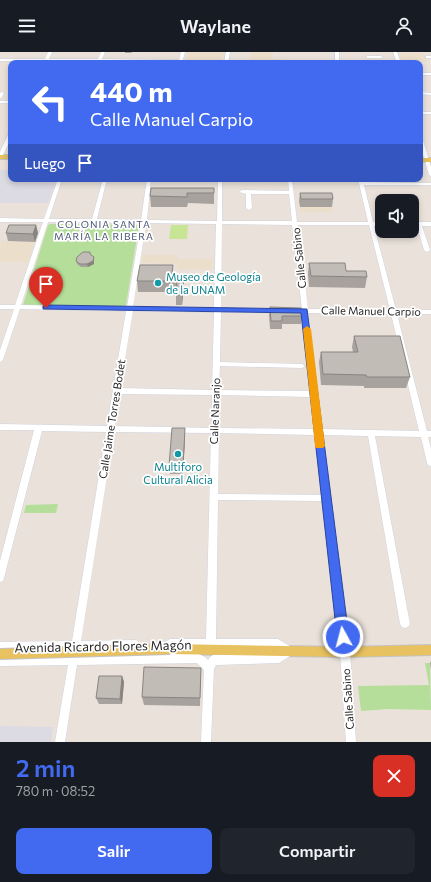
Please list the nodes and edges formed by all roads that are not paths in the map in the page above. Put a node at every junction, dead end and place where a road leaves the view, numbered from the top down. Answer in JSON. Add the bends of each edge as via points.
{"nodes":[{"id":1,"x":366,"y":52,"type":"edge"},
{"id":2,"x":371,"y":52,"type":"edge"},
{"id":3,"x":380,"y":52,"type":"edge"},
{"id":4,"x":368,"y":57,"type":"junction"},
{"id":5,"x":381,"y":57,"type":"dead end"},
{"id":6,"x":369,"y":60,"type":"edge"},
{"id":7,"x":2,"y":92,"type":"dead end"},
{"id":8,"x":0,"y":97,"type":"edge"},
{"id":9,"x":8,"y":140,"type":"edge"},
{"id":10,"x":423,"y":145,"type":"edge"},
{"id":11,"x":0,"y":157,"type":"edge"},
{"id":12,"x":429,"y":160,"type":"edge"},
{"id":13,"x":431,"y":175,"type":"edge"},
{"id":14,"x":59,"y":182,"type":"edge"},
{"id":15,"x":104,"y":182,"type":"edge"},
{"id":16,"x":149,"y":182,"type":"edge"},
{"id":17,"x":220,"y":182,"type":"edge"},
{"id":18,"x":290,"y":182,"type":"edge"},
{"id":19,"x":361,"y":182,"type":"edge"},
{"id":20,"x":384,"y":182,"type":"edge"},
{"id":21,"x":431,"y":184,"type":"edge"},
{"id":22,"x":292,"y":193,"type":"junction"},
{"id":23,"x":249,"y":208,"type":"dead end"},
{"id":24,"x":0,"y":220,"type":"edge"},
{"id":25,"x":47,"y":220,"type":"junction"},
{"id":26,"x":94,"y":221,"type":"junction"},
{"id":27,"x":144,"y":221,"type":"junction"},
{"id":28,"x":218,"y":222,"type":"junction"},
{"id":29,"x":295,"y":223,"type":"junction"},
{"id":30,"x":371,"y":224,"type":"junction"},
{"id":31,"x":375,"y":224,"type":"edge"},
{"id":32,"x":419,"y":224,"type":"joint"},
{"id":33,"x":431,"y":224,"type":"edge"},
{"id":34,"x":427,"y":250,"type":"dead end"},
{"id":35,"x":0,"y":307,"type":"edge"},
{"id":36,"x":17,"y":307,"type":"junction"},
{"id":37,"x":129,"y":309,"type":"junction"},
{"id":38,"x":217,"y":310,"type":"junction"},
{"id":39,"x":289,"y":311,"type":"edge"},
{"id":40,"x":297,"y":311,"type":"edge"},
{"id":41,"x":305,"y":311,"type":"junction"},
{"id":42,"x":394,"y":312,"type":"junction"},
{"id":43,"x":431,"y":312,"type":"edge"},
{"id":44,"x":0,"y":360,"type":"edge"},
{"id":45,"x":216,"y":364,"type":"junction"},
{"id":46,"x":302,"y":366,"type":"dead end"},
{"id":47,"x":117,"y":391,"type":"junction"},
{"id":48,"x":216,"y":393,"type":"junction"},
{"id":49,"x":314,"y":394,"type":"junction"},
{"id":50,"x":0,"y":427,"type":"edge"},
{"id":51,"x":40,"y":428,"type":"junction"},
{"id":52,"x":110,"y":428,"type":"junction"},
{"id":53,"x":214,"y":430,"type":"junction"},
{"id":54,"x":318,"y":432,"type":"junction"},
{"id":55,"x":371,"y":433,"type":"junction"},
{"id":56,"x":427,"y":434,"type":"edge"},
{"id":57,"x":431,"y":463,"type":"edge"},
{"id":58,"x":213,"y":497,"type":"junction"},
{"id":59,"x":326,"y":498,"type":"junction"},
{"id":60,"x":0,"y":578,"type":"edge"},
{"id":61,"x":405,"y":624,"type":"dead end"},
{"id":62,"x":211,"y":644,"type":"junction"},
{"id":63,"x":76,"y":646,"type":"junction"},
{"id":64,"x":0,"y":647,"type":"edge"},
{"id":65,"x":431,"y":650,"type":"edge"},
{"id":66,"x":290,"y":651,"type":"junction"},
{"id":67,"x":345,"y":652,"type":"junction"},
{"id":68,"x":0,"y":654,"type":"edge"},
{"id":69,"x":74,"y":660,"type":"junction"},
{"id":70,"x":0,"y":661,"type":"edge"},
{"id":71,"x":209,"y":669,"type":"junction"},
{"id":72,"x":60,"y":742,"type":"edge"},
{"id":73,"x":206,"y":742,"type":"edge"},
{"id":74,"x":351,"y":742,"type":"edge"}],
"edges":[{"from":1,"to":4,"type":"street"},
{"from":2,"to":3,"type":"street"},
{"from":4,"to":5,"type":"street"},
{"from":4,"to":6,"type":"street"},
{"from":7,"to":8,"type":"street"},
{"from":9,"to":11,"type":"street"},
{"from":10,"to":12,"type":"street"},
{"from":12,"to":13,"type":"street"},
{"from":14,"to":25,"type":"street"},
{"from":15,"to":26,"type":"street"},
{"from":16,"to":27,"type":"street","name":"Calle Jaime Torres Bodet"},
{"from":17,"to":28,"type":"street","name":"Calle Naranjo"},
{"from":18,"to":22,"type":"street","name":"Calle Sabino"},
{"from":19,"to":30,"type":"street"},
{"from":20,"to":21,"type":"street"},
{"from":22,"to":23,"type":"street","via":[[245,192]]},
{"from":22,"to":29,"type":"street","name":"Calle Sabino"},
{"from":24,"to":25,"type":"street"},
{"from":25,"to":26,"type":"street"},
{"from":25,"to":36,"type":"street"},
{"from":26,"to":27,"type":"street"},
{"from":27,"to":28,"type":"street"},
{"from":27,"to":37,"type":"street","name":"Calle Jaime Torres Bodet"},
{"from":28,"to":29,"type":"street"},
{"from":28,"to":38,"type":"street","name":"Calle Naranjo"},
{"from":29,"to":30,"type":"street"},
{"from":29,"to":41,"type":"street","name":"Calle Sabino"},
{"from":30,"to":31,"type":"street"},
{"from":30,"to":42,"type":"street"},
{"from":32,"to":33,"type":"street"},
{"from":32,"to":34,"type":"street"},
{"from":35,"to":36,"type":"street"},
{"from":36,"to":37,"type":"street"},
{"from":36,"to":44,"type":"street"},
{"from":37,"to":38,"type":"street"},
{"from":37,"to":47,"type":"street","name":"Calle Jaime Torres Bodet"},
{"from":38,"to":39,"type":"street"},
{"from":38,"to":45,"type":"street","name":"Calle Naranjo"},
{"from":40,"to":41,"type":"street","name":"Calle Manuel Carpio"},
{"from":41,"to":42,"type":"street","name":"Calle Manuel Carpio"},
{"from":41,"to":49,"type":"street","name":"Calle Sabino"},
{"from":42,"to":43,"type":"street","name":"Calle Manuel Carpio"},
{"from":42,"to":56,"type":"street"},
{"from":45,"to":46,"type":"street"},
{"from":45,"to":48,"type":"street","name":"Calle Naranjo"},
{"from":47,"to":48,"type":"street"},
{"from":47,"to":52,"type":"street","name":"Calle Jaime Torres Bodet"},
{"from":48,"to":49,"type":"street"},
{"from":48,"to":53,"type":"street","name":"Calle Naranjo"},
{"from":49,"to":54,"type":"street","name":"Calle Sabino"},
{"from":50,"to":51,"type":"street"},
{"from":51,"to":52,"type":"street"},
{"from":51,"to":60,"type":"street"},
{"from":52,"to":53,"type":"street"},
{"from":52,"to":63,"type":"street","name":"Calle Jaime Torres Bodet"},
{"from":53,"to":54,"type":"street"},
{"from":53,"to":58,"type":"street","name":"Calle Naranjo"},
{"from":54,"to":55,"type":"street"},
{"from":54,"to":59,"type":"street","name":"Calle Sabino"},
{"from":55,"to":56,"type":"street"},
{"from":55,"to":61,"type":"street"},
{"from":56,"to":57,"type":"street"},
{"from":58,"to":59,"type":"street"},
{"from":58,"to":62,"type":"street","name":"Calle Naranjo"},
{"from":59,"to":67,"type":"street","name":"Calle Sabino"},
{"from":62,"to":63,"type":"street","name":"Avenida Ricardo Flores Magón"},
{"from":62,"to":66,"type":"street","name":"Avenida Ricardo Flores Magón","via":[[278,644]]},
{"from":63,"to":64,"type":"street","name":"Avenida Ricardo Flores Magón"},
{"from":63,"to":69,"type":"street","name":"Calle Jaime Torres Bodet"},
{"from":65,"to":67,"type":"main road","name":"Avenida Ricardo Flores Magón"},
{"from":66,"to":67,"type":"main road","name":"Avenida Ricardo Flores Magón"},
{"from":66,"to":68,"type":"main road","name":"Avenida Ricardo Flores Magón","bridge":true,"via":[[170,649]]},
{"from":66,"to":71,"type":"street","name":"Avenida Ricardo Flores Magón","via":[[279,658],[216,659]]},
{"from":67,"to":74,"type":"street","name":"Calle Sabino"},
{"from":69,"to":70,"type":"street","name":"Avenida Ricardo Flores Magón"},
{"from":69,"to":71,"type":"street","name":"Avenida Ricardo Flores Magón","via":[[197,658]]},
{"from":69,"to":72,"type":"street","name":"Calle Jaime Torres Bodet"},
{"from":71,"to":73,"type":"street"}]}
